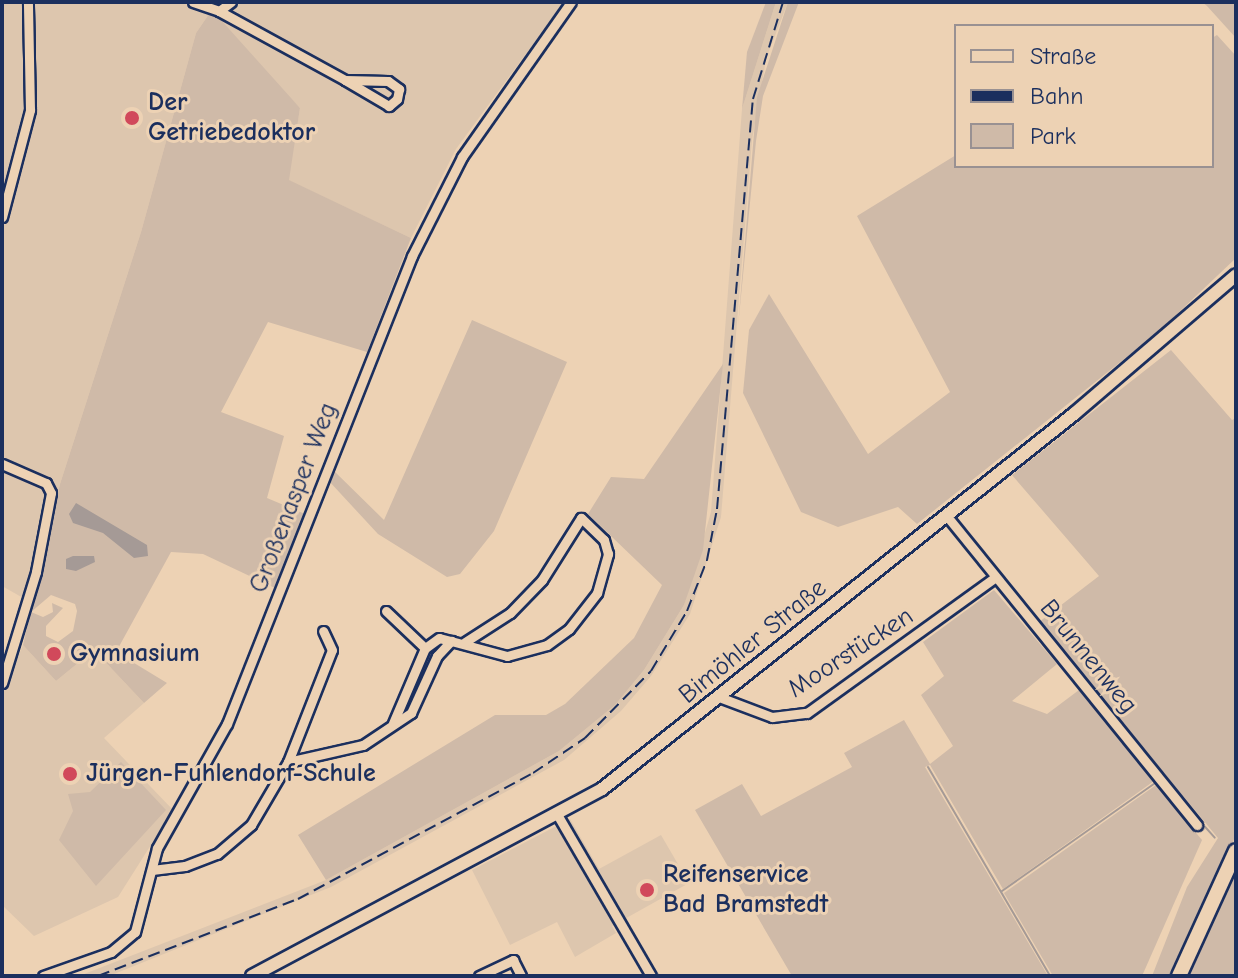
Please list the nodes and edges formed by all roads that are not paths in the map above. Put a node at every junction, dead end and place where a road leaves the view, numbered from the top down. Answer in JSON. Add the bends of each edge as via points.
{"nodes":[{"id":1,"x":28,"y":2,"type":"edge"},
{"id":2,"x":193,"y":2,"type":"edge"},
{"id":3,"x":231,"y":2,"type":"edge"},
{"id":4,"x":571,"y":2,"type":"edge"},
{"id":5,"x":219,"y":11,"type":"junction"},
{"id":6,"x":345,"y":80,"type":"junction"},
{"id":7,"x":2,"y":217,"type":"edge"},
{"id":8,"x":1236,"y":275,"type":"edge"},
{"id":9,"x":2,"y":464,"type":"edge"},
{"id":10,"x":946,"y":515,"type":"junction"},
{"id":11,"x":994,"y":578,"type":"junction"},
{"id":12,"x":386,"y":611,"type":"dead end"},
{"id":13,"x":323,"y":631,"type":"dead end"},
{"id":14,"x":451,"y":641,"type":"junction"},
{"id":15,"x":465,"y":642,"type":"junction"},
{"id":16,"x":425,"y":648,"type":"junction"},
{"id":17,"x":2,"y":683,"type":"edge"},
{"id":18,"x":719,"y":697,"type":"junction"},
{"id":19,"x":393,"y":723,"type":"junction"},
{"id":20,"x":288,"y":762,"type":"junction"},
{"id":21,"x":558,"y":816,"type":"junction"},
{"id":22,"x":1197,"y":825,"type":"dead end"},
{"id":23,"x":1236,"y":851,"type":"edge"},
{"id":24,"x":152,"y":870,"type":"junction"},
{"id":25,"x":43,"y":976,"type":"edge"},
{"id":26,"x":253,"y":976,"type":"edge"},
{"id":27,"x":479,"y":976,"type":"edge"},
{"id":28,"x":521,"y":976,"type":"edge"},
{"id":29,"x":651,"y":976,"type":"edge"},
{"id":30,"x":1179,"y":976,"type":"edge"}],
"edges":[{"from":1,"to":7,"type":"street","via":[[30,110]]},
{"from":2,"to":5,"type":"street"},
{"from":3,"to":5,"type":"street"},
{"from":4,"to":24,"type":"street","name":"Großenasper Weg","via":[[462,157],[412,256],[227,724],[162,840]]},
{"from":5,"to":6,"type":"street"},
{"from":6,"to":6,"type":"street","via":[[388,81],[399,89],[397,99],[389,106]]},
{"from":8,"to":10,"type":"street","name":"Bimöhler Straße"},
{"from":9,"to":17,"type":"street","via":[[46,483],[51,493],[36,572]]},
{"from":10,"to":11,"type":"street","name":"Brunnenweg"},
{"from":10,"to":18,"type":"street","name":"Bimöhler Straße"},
{"from":11,"to":18,"type":"street","name":"Moorstücken","via":[[807,713],[772,717]]},
{"from":11,"to":22,"type":"street","name":"Brunnenweg"},
{"from":12,"to":16,"type":"street"},
{"from":13,"to":20,"type":"street","via":[[332,650]]},
{"from":14,"to":15,"type":"street"},
{"from":14,"to":16,"type":"street","via":[[439,638]]},
{"from":14,"to":19,"type":"street","via":[[437,656],[411,713]]},
{"from":15,"to":15,"type":"street","via":[[489,653],[528,654],[569,629],[606,573],[604,540],[581,518],[542,580],[510,613]]},
{"from":16,"to":19,"type":"street"},
{"from":18,"to":21,"type":"street","name":"Bimöhler Straße","via":[[602,789]]},
{"from":19,"to":20,"type":"street","via":[[349,750]]},
{"from":20,"to":24,"type":"street","via":[[251,825],[217,854],[185,866]]},
{"from":21,"to":26,"type":"street","name":"Bimöhler Straße"},
{"from":21,"to":29,"type":"street"},
{"from":23,"to":30,"type":"main road"},
{"from":24,"to":25,"type":"street","name":"Großenasper Weg","via":[[141,919],[124,943]]},
{"from":27,"to":28,"type":"street","via":[[513,960]]}]}
